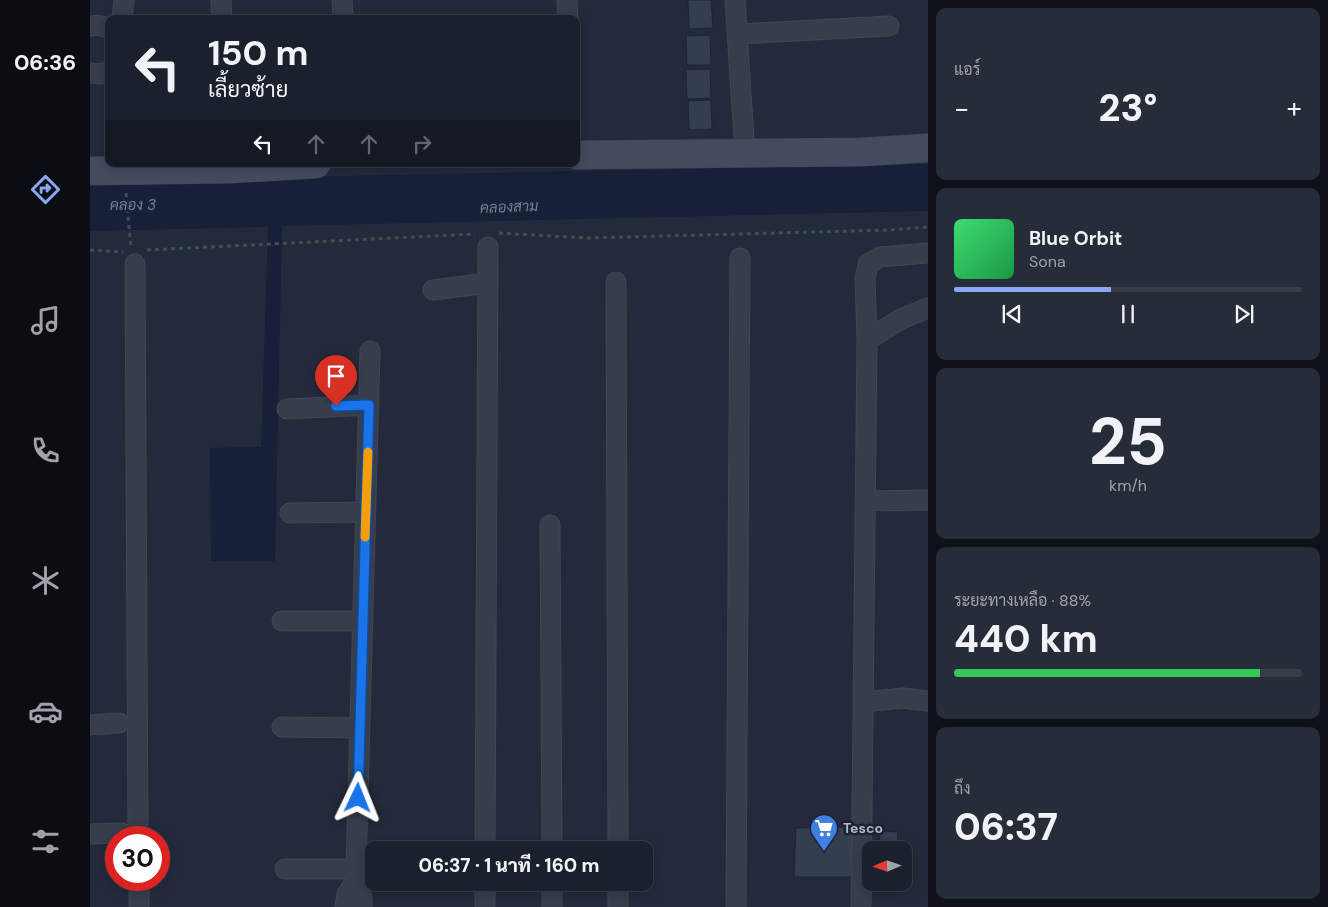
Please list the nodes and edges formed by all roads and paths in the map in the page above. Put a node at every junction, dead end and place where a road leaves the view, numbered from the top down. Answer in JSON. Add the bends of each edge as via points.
{"nodes":[{"id":1,"x":124,"y":0,"type":"edge"},
{"id":2,"x":221,"y":0,"type":"edge"},
{"id":3,"x":342,"y":0,"type":"edge"},
{"id":4,"x":567,"y":0,"type":"edge"},
{"id":5,"x":735,"y":0,"type":"edge"},
{"id":6,"x":122,"y":15,"type":"edge"},
{"id":7,"x":222,"y":15,"type":"edge"},
{"id":8,"x":343,"y":15,"type":"edge"},
{"id":9,"x":568,"y":15,"type":"edge"},
{"id":10,"x":90,"y":26,"type":"edge"},
{"id":11,"x":105,"y":26,"type":"edge"},
{"id":12,"x":889,"y":26,"type":"dead end"},
{"id":13,"x":738,"y":34,"type":"junction"},
{"id":14,"x":105,"y":72,"type":"edge"},
{"id":15,"x":90,"y":74,"type":"edge"},
{"id":16,"x":928,"y":148,"type":"edge"},
{"id":17,"x":745,"y":154,"type":"junction"},
{"id":18,"x":580,"y":155,"type":"edge"},
{"id":19,"x":216,"y":167,"type":"edge"},
{"id":20,"x":90,"y":171,"type":"edge"},
{"id":21,"x":120,"y":174,"type":"edge"},
{"id":22,"x":928,"y":227,"type":"edge"},
{"id":23,"x":486,"y":238,"type":"junction"},
{"id":24,"x":90,"y":250,"type":"edge"},
{"id":25,"x":928,"y":253,"type":"edge"},
{"id":26,"x":134,"y":256,"type":"junction"},
{"id":27,"x":740,"y":258,"type":"dead end"},
{"id":28,"x":616,"y":282,"type":"dead end"},
{"id":29,"x":488,"y":283,"type":"junction"},
{"id":30,"x":432,"y":290,"type":"dead end"},
{"id":31,"x":928,"y":308,"type":"edge"},
{"id":32,"x":867,"y":340,"type":"junction"},
{"id":33,"x":370,"y":351,"type":"dead end"},
{"id":34,"x":369,"y":405,"type":"junction"},
{"id":35,"x":286,"y":409,"type":"dead end"},
{"id":36,"x":928,"y":500,"type":"edge"},
{"id":37,"x":864,"y":501,"type":"junction"},
{"id":38,"x":366,"y":512,"type":"junction"},
{"id":39,"x":290,"y":513,"type":"dead end"},
{"id":40,"x":550,"y":525,"type":"dead end"},
{"id":41,"x":282,"y":621,"type":"dead end"},
{"id":42,"x":363,"y":621,"type":"junction"},
{"id":43,"x":928,"y":701,"type":"edge"},
{"id":44,"x":863,"y":702,"type":"junction"},
{"id":45,"x":119,"y":723,"type":"dead end"},
{"id":46,"x":90,"y":725,"type":"edge"},
{"id":47,"x":282,"y":727,"type":"dead end"},
{"id":48,"x":360,"y":728,"type":"junction"},
{"id":49,"x":130,"y":826,"type":"edge"},
{"id":50,"x":90,"y":834,"type":"edge"},
{"id":51,"x":105,"y":834,"type":"edge"},
{"id":52,"x":485,"y":841,"type":"edge"},
{"id":53,"x":552,"y":841,"type":"edge"},
{"id":54,"x":618,"y":841,"type":"edge"},
{"id":55,"x":285,"y":869,"type":"dead end"},
{"id":56,"x":356,"y":875,"type":"junction"},
{"id":57,"x":138,"y":891,"type":"edge"},
{"id":58,"x":485,"y":891,"type":"edge"},
{"id":59,"x":552,"y":891,"type":"edge"},
{"id":60,"x":618,"y":891,"type":"edge"},
{"id":61,"x":139,"y":907,"type":"edge"},
{"id":62,"x":345,"y":907,"type":"edge"},
{"id":63,"x":362,"y":907,"type":"edge"},
{"id":64,"x":485,"y":907,"type":"edge"},
{"id":65,"x":552,"y":907,"type":"edge"},
{"id":66,"x":618,"y":907,"type":"edge"},
{"id":67,"x":736,"y":907,"type":"edge"},
{"id":68,"x":861,"y":907,"type":"edge"}],
"edges":[{"from":1,"to":6,"type":"street"},
{"from":2,"to":7,"type":"street"},
{"from":3,"to":8,"type":"street"},
{"from":4,"to":9,"type":"street"},
{"from":5,"to":13,"type":"street"},
{"from":10,"to":11,"type":"street"},
{"from":12,"to":13,"type":"street"},
{"from":13,"to":17,"type":"street"},
{"from":14,"to":15,"type":"street"},
{"from":16,"to":17,"type":"street"},
{"from":17,"to":18,"type":"street"},
{"from":19,"to":21,"type":"street"},
{"from":20,"to":21,"type":"street"},
{"from":21,"to":26,"type":"path"},
{"from":22,"to":23,"type":"path","via":[[587,238]]},
{"from":23,"to":26,"type":"path","via":[[266,244]]},
{"from":23,"to":29,"type":"street"},
{"from":24,"to":26,"type":"path","via":[[122,251]]},
{"from":25,"to":32,"type":"street","via":[[880,257],[868,264],[865,279]]},
{"from":26,"to":49,"type":"street"},
{"from":27,"to":67,"type":"street"},
{"from":28,"to":54,"type":"street"},
{"from":29,"to":30,"type":"street"},
{"from":29,"to":52,"type":"street"},
{"from":31,"to":32,"type":"street","via":[[901,319]]},
{"from":32,"to":37,"type":"street"},
{"from":33,"to":34,"type":"street"},
{"from":34,"to":35,"type":"street"},
{"from":34,"to":38,"type":"street"},
{"from":36,"to":37,"type":"street"},
{"from":37,"to":44,"type":"street"},
{"from":38,"to":39,"type":"street"},
{"from":38,"to":42,"type":"street"},
{"from":40,"to":53,"type":"street"},
{"from":41,"to":42,"type":"street"},
{"from":42,"to":48,"type":"street"},
{"from":43,"to":44,"type":"street","via":[[903,698]]},
{"from":44,"to":68,"type":"street"},
{"from":45,"to":46,"type":"street"},
{"from":47,"to":48,"type":"street"},
{"from":48,"to":56,"type":"street"},
{"from":50,"to":51,"type":"street"},
{"from":55,"to":56,"type":"street"},
{"from":56,"to":62,"type":"street"},
{"from":56,"to":63,"type":"street"},
{"from":57,"to":61,"type":"street"},
{"from":58,"to":64,"type":"street"},
{"from":59,"to":65,"type":"street"},
{"from":60,"to":66,"type":"street"}]}
